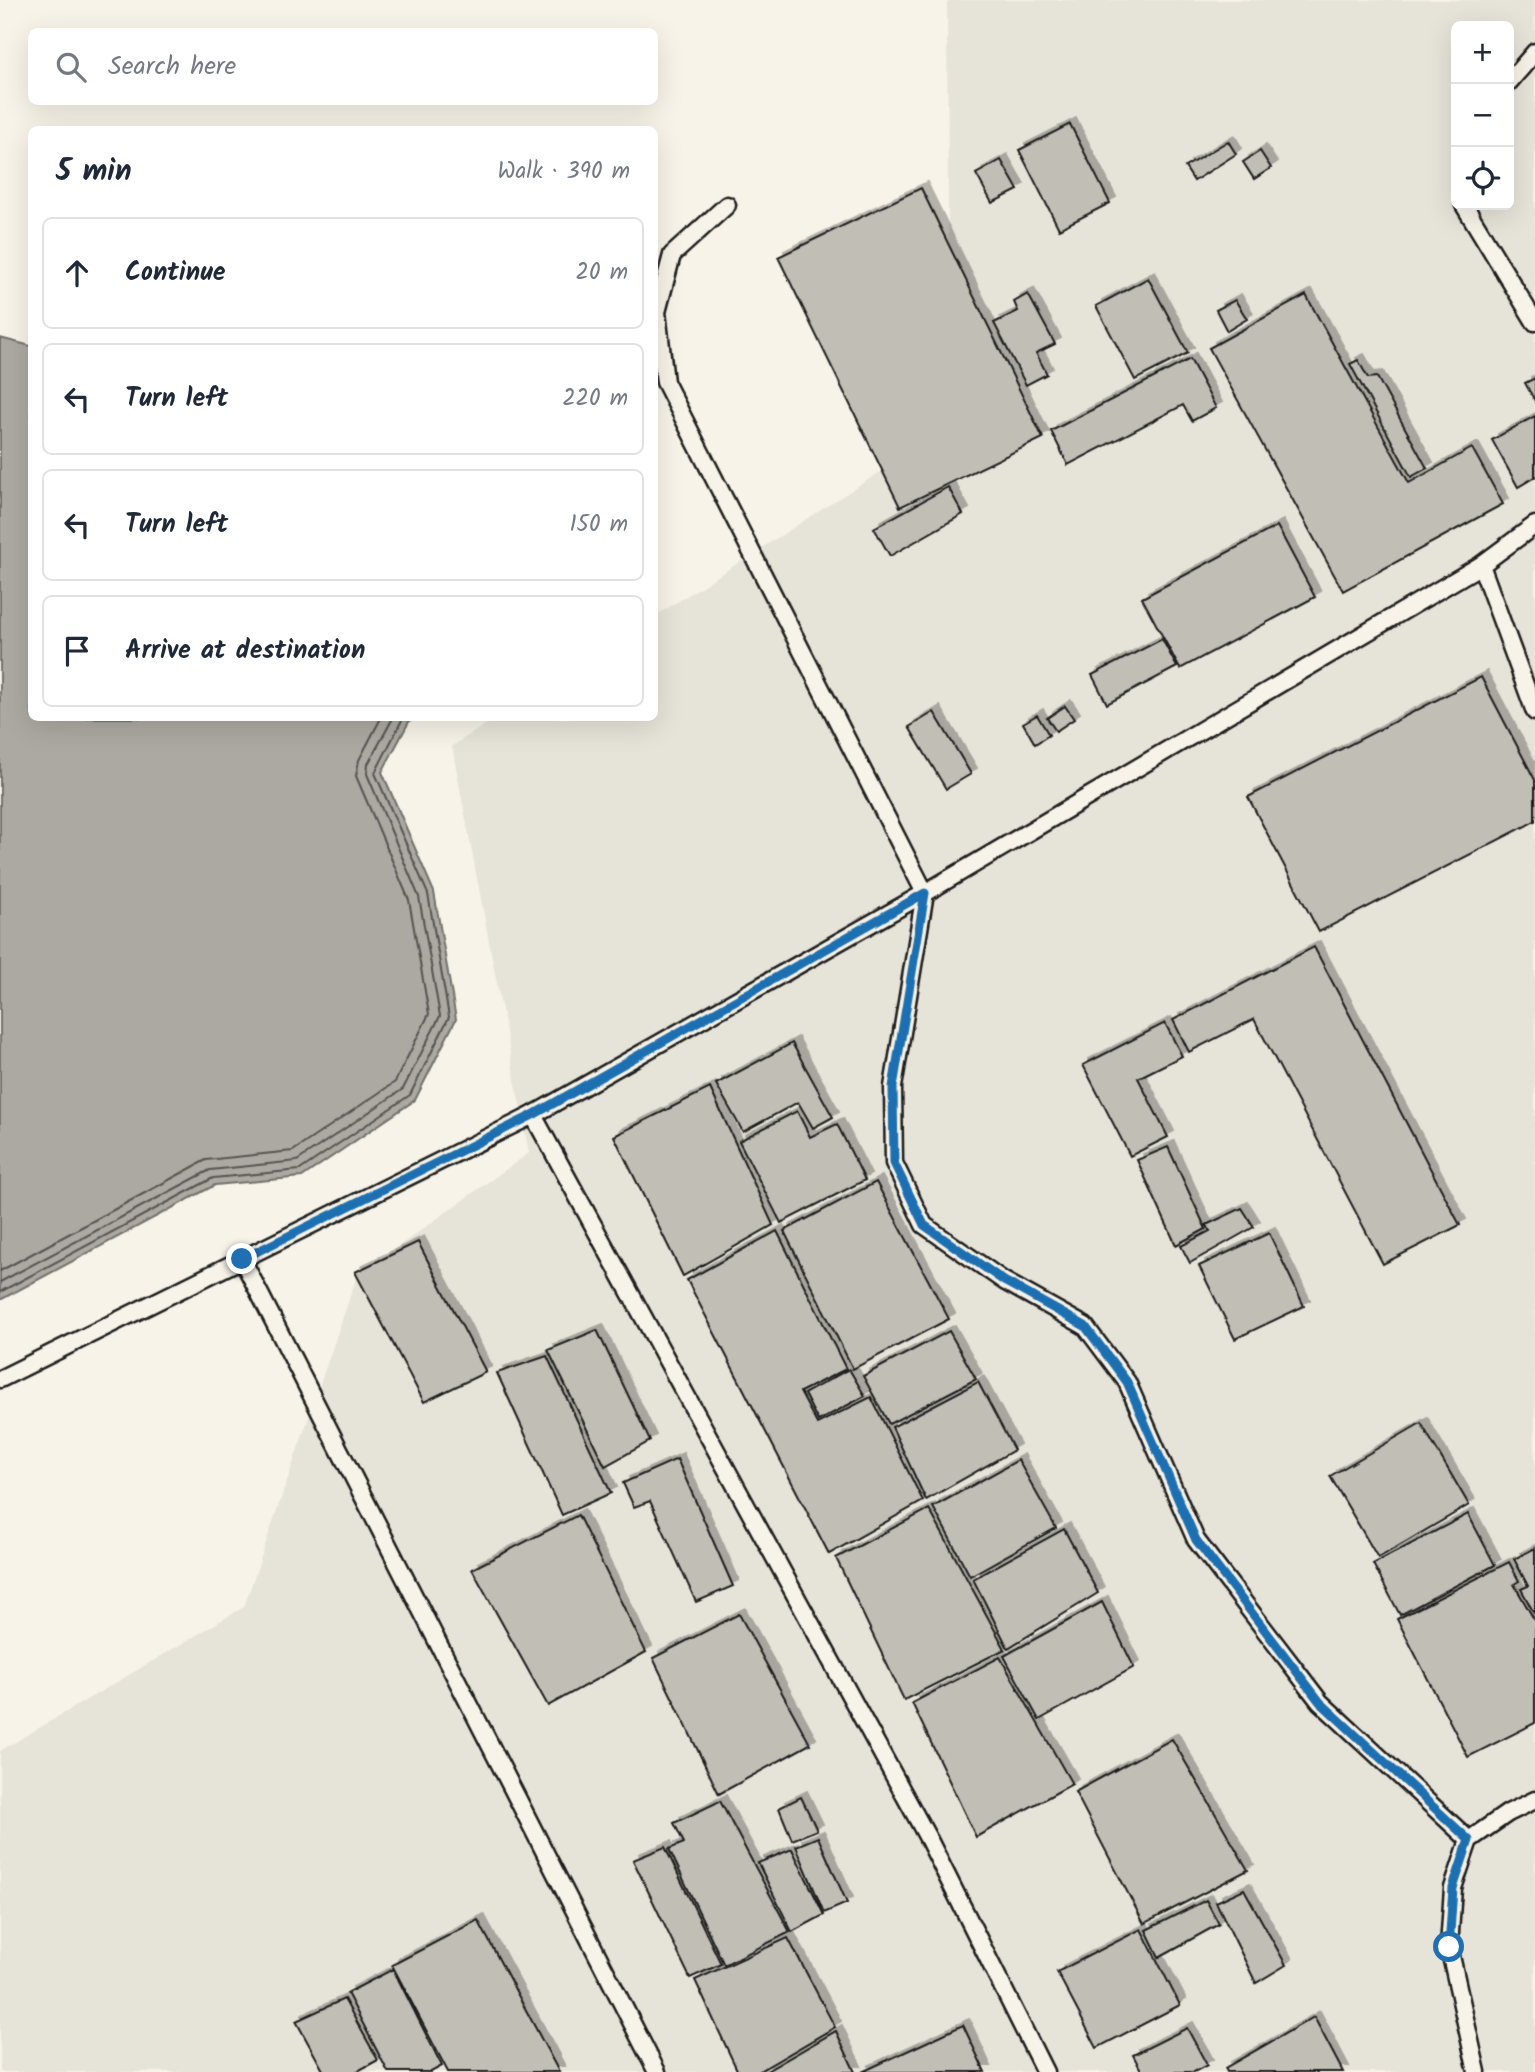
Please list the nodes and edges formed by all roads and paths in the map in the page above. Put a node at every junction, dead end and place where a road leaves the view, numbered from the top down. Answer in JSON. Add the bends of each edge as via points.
{"nodes":[{"id":1,"x":1535,"y":52,"type":"edge"},
{"id":2,"x":1514,"y":76,"type":"edge"},
{"id":3,"x":727,"y":205,"type":"dead end"},
{"id":4,"x":1467,"y":210,"type":"edge"},
{"id":5,"x":658,"y":305,"type":"edge"},
{"id":6,"x":1535,"y":321,"type":"edge"},
{"id":7,"x":658,"y":326,"type":"edge"},
{"id":8,"x":1535,"y":525,"type":"edge"},
{"id":9,"x":1481,"y":565,"type":"junction"},
{"id":10,"x":1535,"y":712,"type":"edge"},
{"id":11,"x":925,"y":893,"type":"junction"},
{"id":12,"x":533,"y":1115,"type":"junction"},
{"id":13,"x":242,"y":1259,"type":"junction"},
{"id":14,"x":0,"y":1379,"type":"edge"},
{"id":15,"x":1535,"y":1800,"type":"edge"},
{"id":16,"x":1469,"y":1840,"type":"junction"},
{"id":17,"x":657,"y":2072,"type":"edge"},
{"id":18,"x":1045,"y":2072,"type":"edge"},
{"id":19,"x":1477,"y":2072,"type":"edge"}],
"edges":[{"from":1,"to":2,"type":"lane"},
{"from":3,"to":5,"type":"lane","via":[[672,255]]},
{"from":4,"to":6,"type":"lane"},
{"from":7,"to":11,"type":"lane","via":[[666,382]]},
{"from":8,"to":9,"type":"lane"},
{"from":9,"to":10,"type":"lane"},
{"from":9,"to":11,"type":"lane"},
{"from":11,"to":12,"type":"lane"},
{"from":11,"to":16,"type":"lane","via":[[893,1087],[894,1163],[924,1225],[1004,1281],[1085,1326],[1127,1382],[1196,1540],[1320,1702]]},
{"from":12,"to":13,"type":"lane"},
{"from":12,"to":18,"type":"lane","via":[[929,1840]]},
{"from":13,"to":14,"type":"lane"},
{"from":13,"to":17,"type":"lane"},
{"from":15,"to":16,"type":"lane"},
{"from":16,"to":19,"type":"lane","via":[[1453,1888],[1449,1947]]}]}
